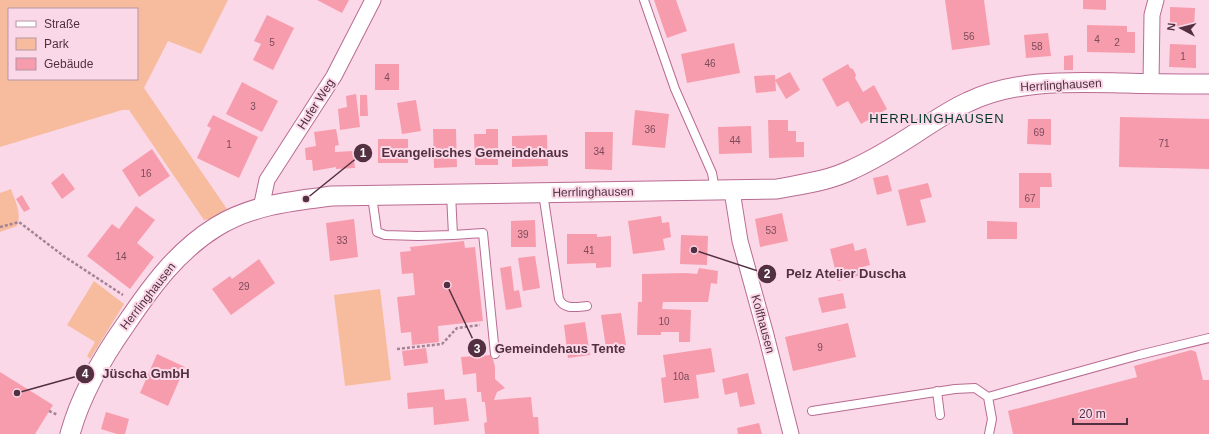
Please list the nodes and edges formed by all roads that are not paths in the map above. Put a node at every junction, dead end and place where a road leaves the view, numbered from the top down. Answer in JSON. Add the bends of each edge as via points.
{"nodes":[{"id":1,"x":373,"y":0,"type":"edge"},
{"id":2,"x":644,"y":0,"type":"edge"},
{"id":3,"x":1156,"y":0,"type":"edge"},
{"id":4,"x":1151,"y":84,"type":"junction"},
{"id":5,"x":1209,"y":84,"type":"edge"},
{"id":6,"x":723,"y":191,"type":"junction"},
{"id":7,"x":543,"y":193,"type":"junction"},
{"id":8,"x":451,"y":194,"type":"junction"},
{"id":9,"x":372,"y":196,"type":"junction"},
{"id":10,"x":261,"y":208,"type":"junction"},
{"id":11,"x":453,"y":235,"type":"junction"},
{"id":12,"x":587,"y":306,"type":"dead end"},
{"id":13,"x":1209,"y":338,"type":"edge"},
{"id":14,"x":496,"y":354,"type":"dead end"},
{"id":15,"x":937,"y":391,"type":"junction"},
{"id":16,"x":988,"y":397,"type":"junction"},
{"id":17,"x":812,"y":411,"type":"dead end"},
{"id":18,"x":940,"y":415,"type":"dead end"},
{"id":19,"x":70,"y":434,"type":"edge"},
{"id":20,"x":791,"y":434,"type":"edge"},
{"id":21,"x":989,"y":434,"type":"edge"}],
"edges":[{"from":1,"to":10,"type":"street","name":"Hufer Weg","via":[[334,76],[267,180]]},
{"from":2,"to":6,"type":"lane","via":[[675,89],[712,173]]},
{"from":3,"to":4,"type":"street","via":[[1152,15]]},
{"from":4,"to":5,"type":"street","name":"Herrlinghausen"},
{"from":4,"to":6,"type":"street","name":"Herrlinghausen","via":[[1055,83],[999,91],[969,102],[904,141],[826,180],[777,189]]},
{"from":6,"to":7,"type":"street","name":"Herrlinghausen"},
{"from":6,"to":20,"type":"street","name":"Kolfhausen","via":[[740,242]]},
{"from":7,"to":8,"type":"street","name":"Herrlinghausen"},
{"from":7,"to":12,"type":"lane","via":[[559,299],[564,306]]},
{"from":8,"to":9,"type":"street","name":"Herrlinghausen"},
{"from":8,"to":11,"type":"lane"},
{"from":9,"to":10,"type":"street","name":"Herrlinghausen","via":[[332,196],[284,202]]},
{"from":9,"to":11,"type":"lane","via":[[377,232],[385,235]]},
{"from":10,"to":19,"type":"street","name":"Herrlinghausen","via":[[246,212],[216,227],[168,267],[116,338],[87,388]]},
{"from":11,"to":14,"type":"lane","via":[[483,233]]},
{"from":13,"to":16,"type":"lane"},
{"from":15,"to":16,"type":"lane","via":[[975,388]]},
{"from":15,"to":17,"type":"lane"},
{"from":15,"to":18,"type":"lane"},
{"from":16,"to":21,"type":"lane","via":[[992,419]]}]}
